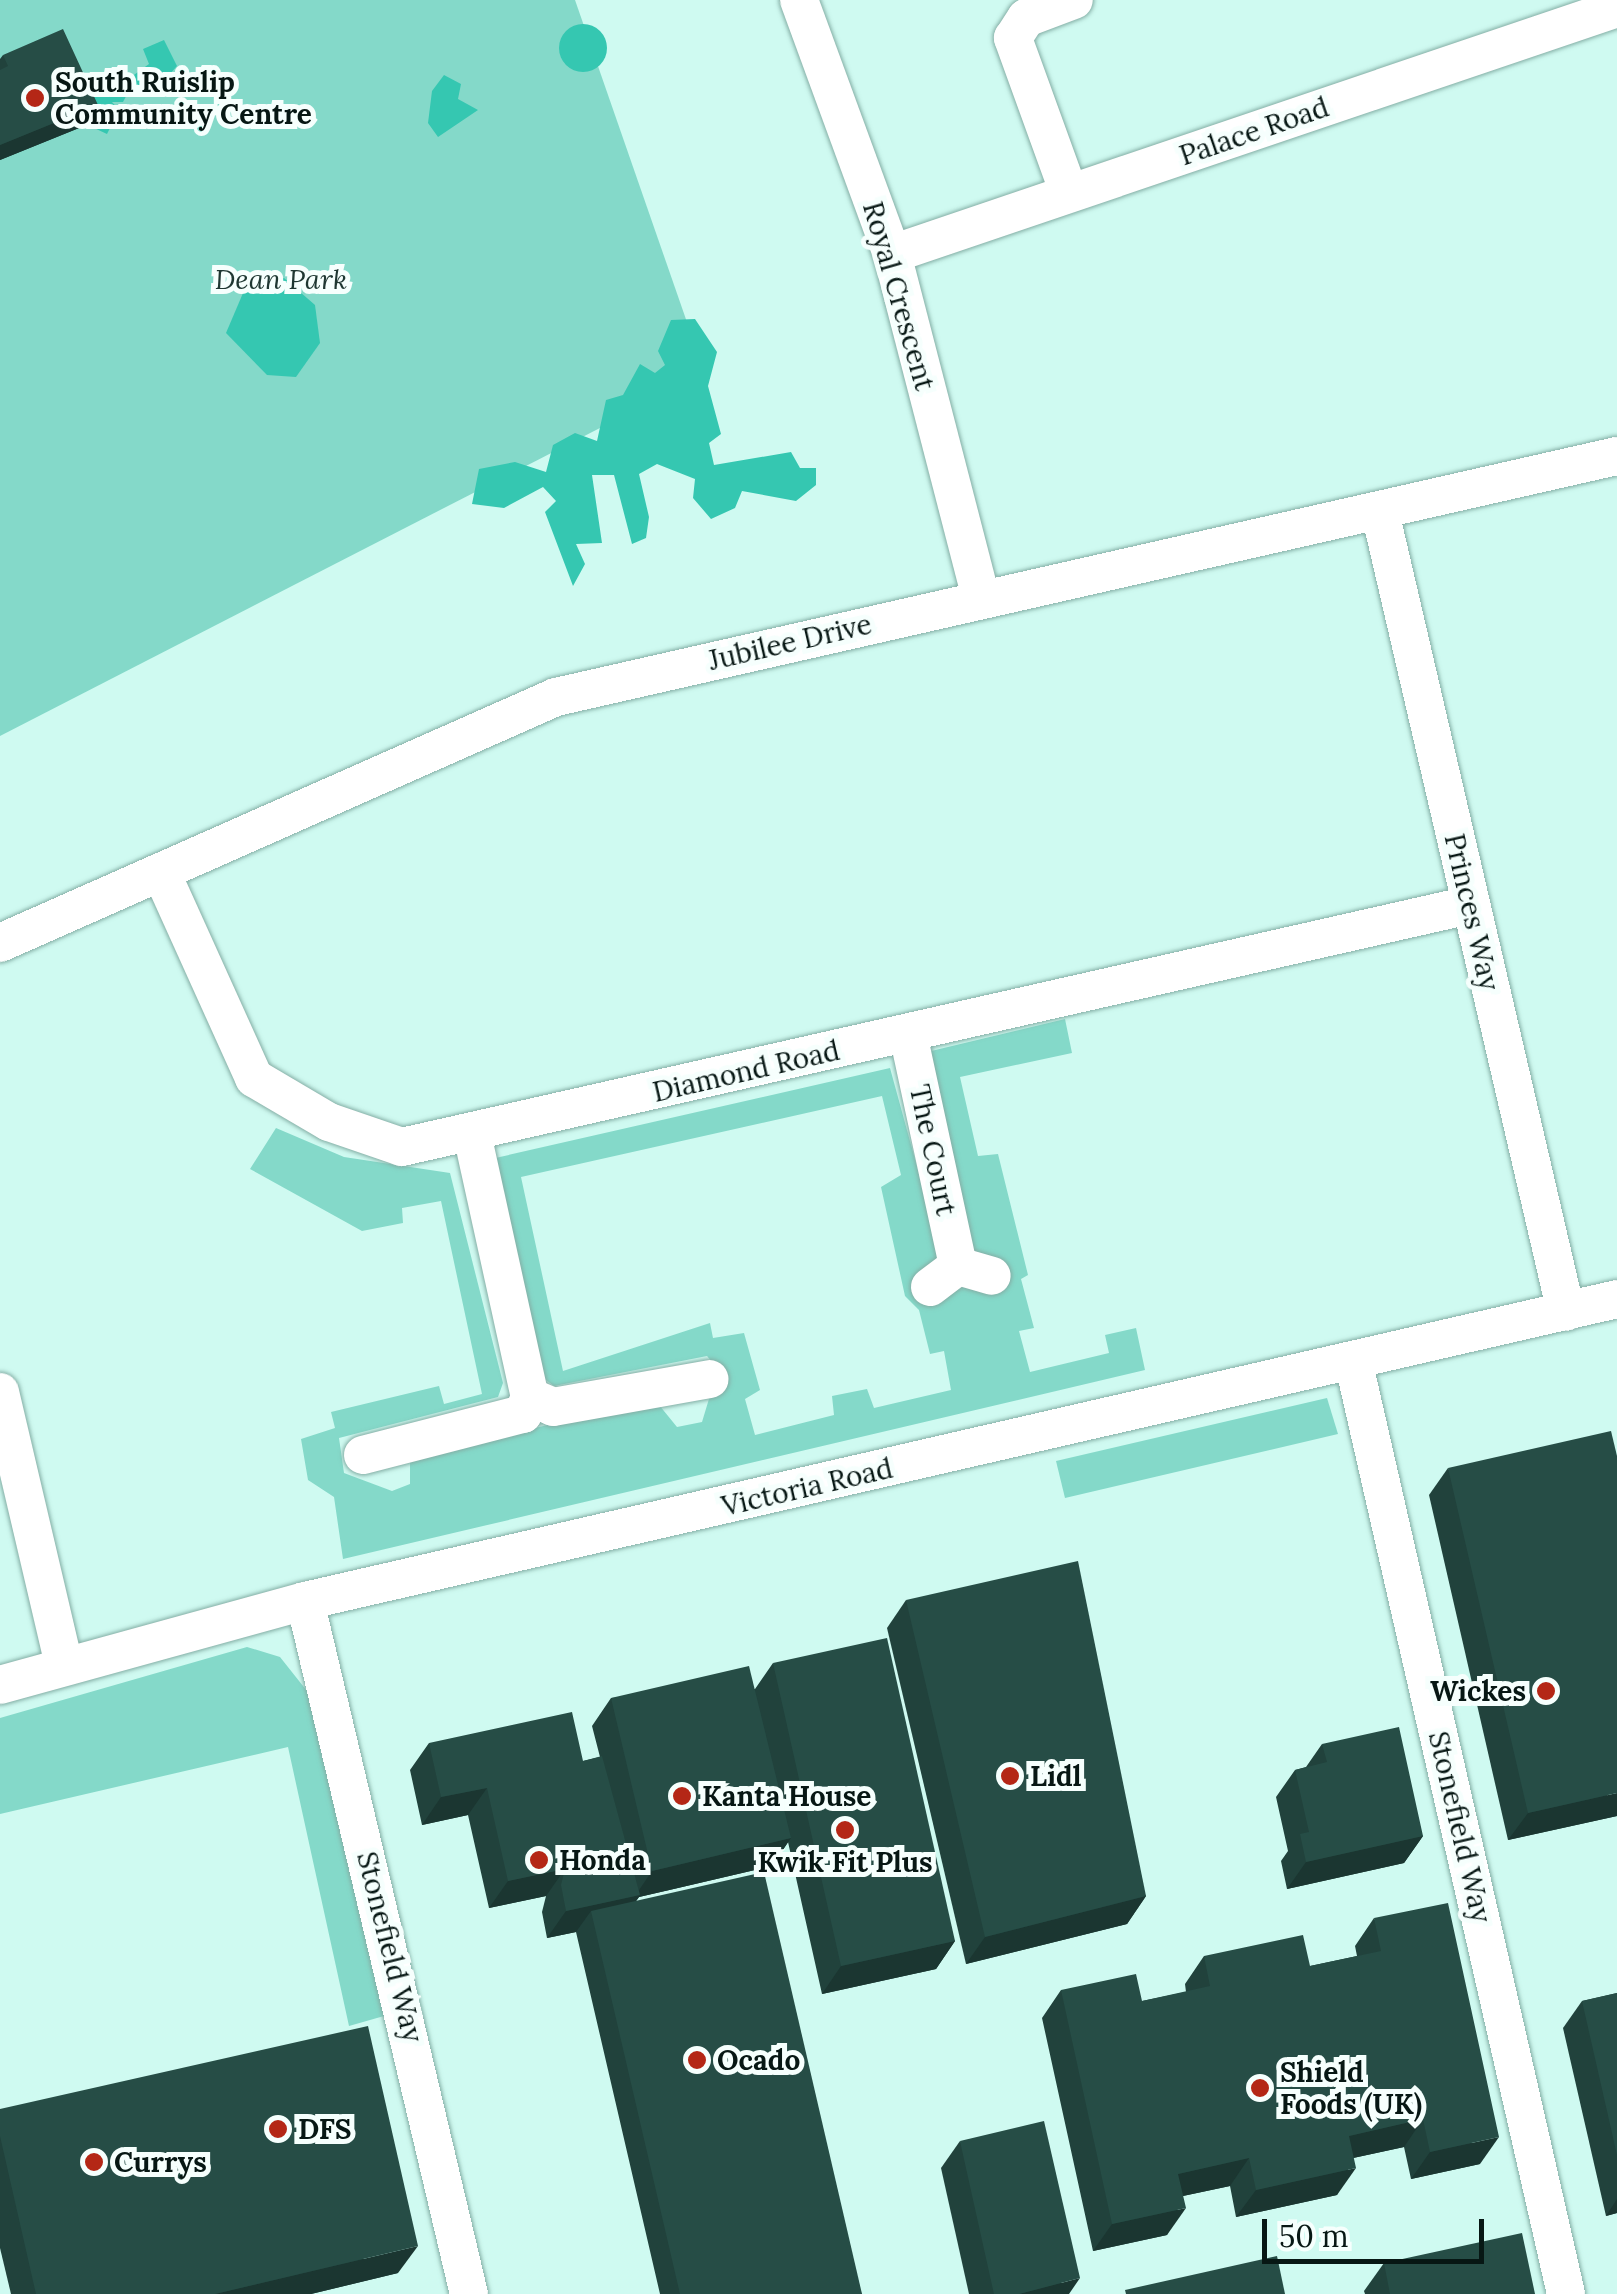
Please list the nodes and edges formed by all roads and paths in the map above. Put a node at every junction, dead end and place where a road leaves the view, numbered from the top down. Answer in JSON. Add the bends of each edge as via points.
{"nodes":[{"id":1,"x":799,"y":0,"type":"edge"},
{"id":2,"x":1074,"y":0,"type":"edge"},
{"id":3,"x":1617,"y":8,"type":"edge"},
{"id":4,"x":1069,"y":194,"type":"junction"},
{"id":5,"x":892,"y":254,"type":"junction"},
{"id":6,"x":1617,"y":456,"type":"edge"},
{"id":7,"x":1380,"y":512,"type":"junction"},
{"id":8,"x":982,"y":598,"type":"junction"},
{"id":9,"x":161,"y":872,"type":"junction"},
{"id":10,"x":1470,"y":905,"type":"junction"},
{"id":11,"x":0,"y":943,"type":"edge"},
{"id":12,"x":908,"y":1034,"type":"junction"},
{"id":13,"x":472,"y":1134,"type":"junction"},
{"id":14,"x":960,"y":1276,"type":"dead end"},
{"id":15,"x":1617,"y":1299,"type":"edge"},
{"id":16,"x":1566,"y":1312,"type":"junction"},
{"id":17,"x":1353,"y":1360,"type":"junction"},
{"id":18,"x":710,"y":1379,"type":"dead end"},
{"id":19,"x":0,"y":1392,"type":"edge"},
{"id":20,"x":530,"y":1396,"type":"junction"},
{"id":21,"x":364,"y":1455,"type":"dead end"},
{"id":22,"x":306,"y":1601,"type":"junction"},
{"id":23,"x":64,"y":1665,"type":"junction"},
{"id":24,"x":0,"y":1685,"type":"edge"},
{"id":25,"x":469,"y":2294,"type":"edge"},
{"id":26,"x":1566,"y":2294,"type":"edge"}],
"edges":[{"from":1,"to":5,"type":"street","name":"Royal Crescent"},
{"from":2,"to":4,"type":"street","via":[[1026,18],[1013,38]]},
{"from":3,"to":4,"type":"street","name":"Palace Road"},
{"from":4,"to":5,"type":"street","name":"Palace Road"},
{"from":5,"to":8,"type":"street","name":"Royal Crescent"},
{"from":6,"to":7,"type":"street","name":"Jubilee Drive"},
{"from":7,"to":8,"type":"street","name":"Jubilee Drive"},
{"from":7,"to":10,"type":"street","name":"Princes Way"},
{"from":8,"to":9,"type":"street","name":"Jubilee Drive","via":[[522,708]]},
{"from":9,"to":11,"type":"street","name":"Jubilee Drive"},
{"from":9,"to":13,"type":"street","name":"Diamond Road","via":[[254,1078],[329,1122],[402,1147]]},
{"from":10,"to":12,"type":"street","name":"Diamond Road"},
{"from":10,"to":16,"type":"street","name":"Princes Way"},
{"from":12,"to":13,"type":"street","name":"Diamond Road"},
{"from":12,"to":14,"type":"street","name":"The Court"},
{"from":13,"to":20,"type":"street"},
{"from":15,"to":16,"type":"street","name":"Victoria Road"},
{"from":16,"to":17,"type":"street","name":"Victoria Road"},
{"from":17,"to":22,"type":"street","name":"Victoria Road"},
{"from":17,"to":26,"type":"street","name":"Stonefield Way"},
{"from":18,"to":20,"type":"street","via":[[554,1407]]},
{"from":19,"to":23,"type":"street"},
{"from":20,"to":21,"type":"street","via":[[523,1414]]},
{"from":22,"to":23,"type":"street","name":"Victoria Road"},
{"from":22,"to":25,"type":"street","name":"Stonefield Way"},
{"from":23,"to":24,"type":"street","name":"Victoria Road"}]}
